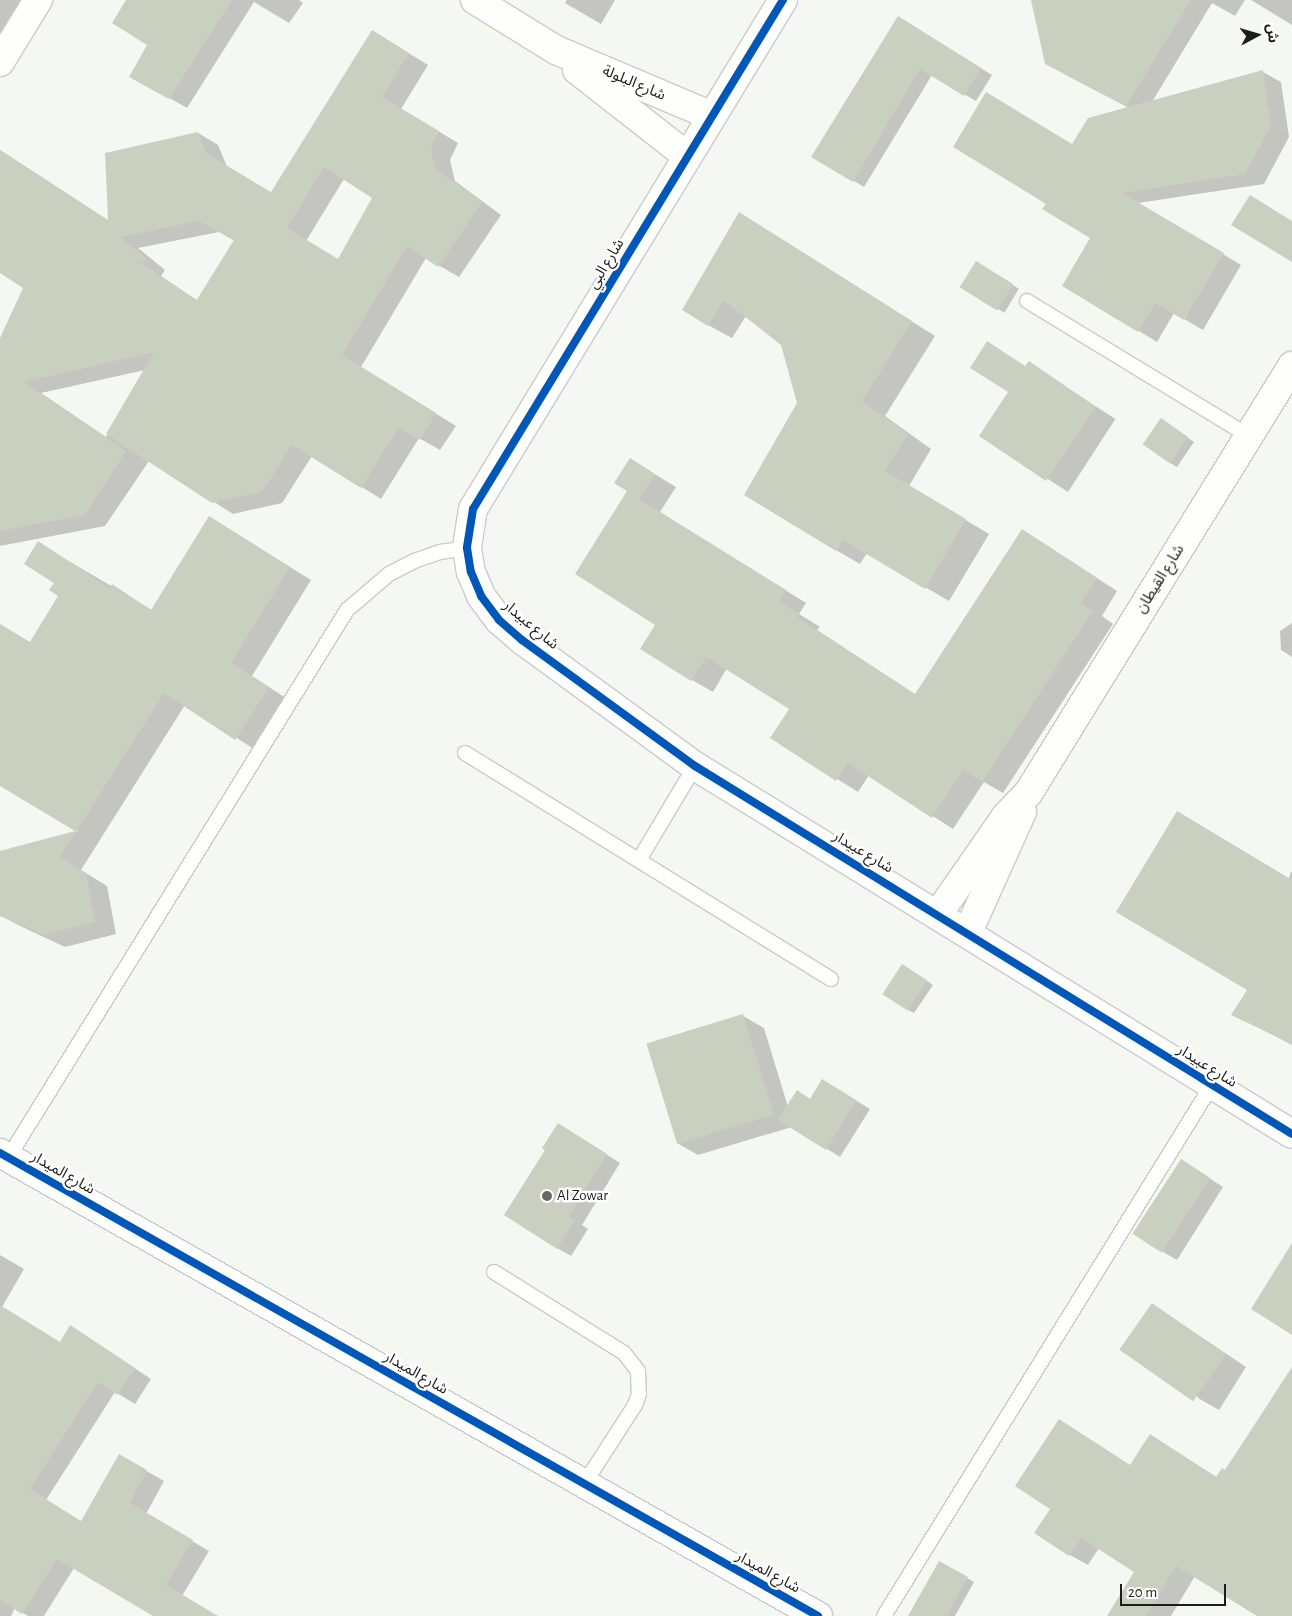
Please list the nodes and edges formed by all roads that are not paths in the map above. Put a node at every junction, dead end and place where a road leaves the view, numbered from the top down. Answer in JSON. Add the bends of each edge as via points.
{"nodes":[{"id":1,"x":38,"y":0,"type":"edge"},
{"id":2,"x":475,"y":0,"type":"edge"},
{"id":3,"x":783,"y":0,"type":"edge"},
{"id":4,"x":556,"y":50,"type":"junction"},
{"id":5,"x":0,"y":62,"type":"edge"},
{"id":6,"x":712,"y":116,"type":"junction"},
{"id":7,"x":688,"y":156,"type":"junction"},
{"id":8,"x":1027,"y":301,"type":"dead end"},
{"id":9,"x":1292,"y":366,"type":"edge"},
{"id":10,"x":1249,"y":436,"type":"junction"},
{"id":11,"x":467,"y":548,"type":"junction"},
{"id":12,"x":465,"y":753,"type":"dead end"},
{"id":13,"x":695,"y":766,"type":"junction"},
{"id":14,"x":1029,"y":792,"type":"junction"},
{"id":15,"x":639,"y":860,"type":"junction"},
{"id":16,"x":938,"y":914,"type":"junction"},
{"id":17,"x":968,"y":932,"type":"junction"},
{"id":18,"x":831,"y":979,"type":"dead end"},
{"id":19,"x":1212,"y":1085,"type":"junction"},
{"id":20,"x":1292,"y":1134,"type":"edge"},
{"id":21,"x":4,"y":1156,"type":"edge"},
{"id":22,"x":494,"y":1272,"type":"dead end"},
{"id":23,"x":584,"y":1484,"type":"junction"},
{"id":24,"x":818,"y":1616,"type":"edge"},
{"id":25,"x":884,"y":1616,"type":"edge"}],
"edges":[{"from":1,"to":5,"type":"street"},
{"from":2,"to":4,"type":"street","name":"شارع البلولة"},
{"from":3,"to":6,"type":"street","name":"شارع البي"},
{"from":4,"to":6,"type":"street","name":"شارع البلولة"},
{"from":4,"to":7,"type":"street","name":"شارع البلولة"},
{"from":6,"to":7,"type":"street","name":"شارع البي"},
{"from":7,"to":11,"type":"street","name":"شارع البي","via":[[482,492],[468,528]]},
{"from":8,"to":10,"type":"lane"},
{"from":9,"to":10,"type":"street","name":"شارع القيطان"},
{"from":10,"to":14,"type":"street","name":"شارع القيطان"},
{"from":11,"to":13,"type":"street","name":"شارع عبيدار","via":[[471,572],[481,596],[499,620]]},
{"from":11,"to":21,"type":"lane","via":[[440,552],[397,570],[367,590],[347,610]]},
{"from":12,"to":15,"type":"lane"},
{"from":13,"to":15,"type":"lane"},
{"from":13,"to":16,"type":"street","name":"شارع عبيدار"},
{"from":14,"to":16,"type":"street","name":"شارع القيطان","via":[[991,836]]},
{"from":14,"to":17,"type":"street","name":"شارع القيطان"},
{"from":15,"to":18,"type":"lane"},
{"from":16,"to":17,"type":"street","name":"شارع عبيدار"},
{"from":17,"to":19,"type":"street","name":"شارع عبيدار"},
{"from":19,"to":20,"type":"street","name":"شارع عبيدار"},
{"from":19,"to":25,"type":"lane"},
{"from":21,"to":23,"type":"street","name":"شارع الميدار"},
{"from":22,"to":23,"type":"lane","via":[[624,1354],[638,1372],[639,1394],[635,1405]]},
{"from":23,"to":24,"type":"street","name":"شارع الميدار"}]}
